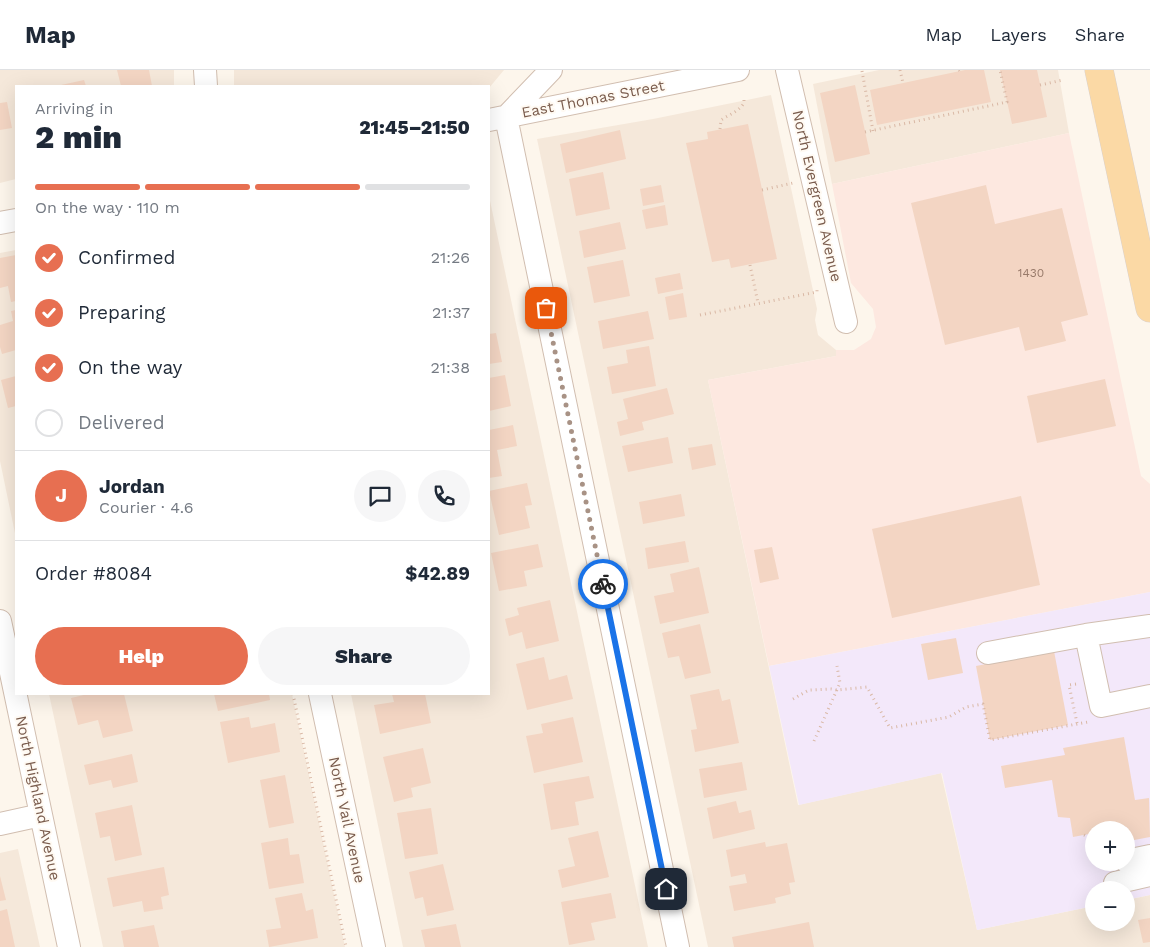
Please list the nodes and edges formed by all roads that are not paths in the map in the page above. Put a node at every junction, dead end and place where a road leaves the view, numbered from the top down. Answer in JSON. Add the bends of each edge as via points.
{"nodes":[{"id":1,"x":205,"y":70,"type":"edge"},
{"id":2,"x":550,"y":70,"type":"edge"},
{"id":3,"x":738,"y":70,"type":"edge"},
{"id":4,"x":788,"y":70,"type":"edge"},
{"id":5,"x":1099,"y":70,"type":"edge"},
{"id":6,"x":206,"y":85,"type":"edge"},
{"id":7,"x":497,"y":118,"type":"edge"},
{"id":8,"x":15,"y":220,"type":"edge"},
{"id":9,"x":0,"y":223,"type":"edge"},
{"id":10,"x":1150,"y":308,"type":"edge"},
{"id":11,"x":846,"y":322,"type":"dead end"},
{"id":12,"x":0,"y":621,"type":"edge"},
{"id":13,"x":1150,"y":626,"type":"edge"},
{"id":14,"x":1086,"y":635,"type":"junction"},
{"id":15,"x":988,"y":653,"type":"dead end"},
{"id":16,"x":15,"y":692,"type":"edge"},
{"id":17,"x":16,"y":695,"type":"edge"},
{"id":18,"x":320,"y":695,"type":"edge"},
{"id":19,"x":1150,"y":696,"type":"edge"},
{"id":20,"x":41,"y":815,"type":"junction"},
{"id":21,"x":0,"y":824,"type":"edge"},
{"id":22,"x":1150,"y":856,"type":"edge"},
{"id":23,"x":1135,"y":861,"type":"edge"},
{"id":24,"x":1134,"y":871,"type":"edge"},
{"id":25,"x":1150,"y":875,"type":"edge"},
{"id":26,"x":69,"y":947,"type":"edge"},
{"id":27,"x":374,"y":947,"type":"edge"},
{"id":28,"x":678,"y":947,"type":"edge"}],
"edges":[{"from":1,"to":6,"type":"street"},
{"from":2,"to":7,"type":"street"},
{"from":3,"to":7,"type":"street","name":"East Thomas Street"},
{"from":4,"to":11,"type":"street","name":"North Evergreen Avenue"},
{"from":5,"to":10,"type":"main road"},
{"from":7,"to":28,"type":"street"},
{"from":8,"to":9,"type":"street"},
{"from":12,"to":16,"type":"street","name":"North Highland Avenue"},
{"from":13,"to":14,"type":"street"},
{"from":14,"to":15,"type":"street"},
{"from":14,"to":19,"type":"street","via":[[1102,706]]},
{"from":17,"to":20,"type":"street","name":"North Highland Avenue"},
{"from":18,"to":27,"type":"street","name":"North Vail Avenue"},
{"from":20,"to":21,"type":"street"},
{"from":20,"to":26,"type":"street","name":"North Highland Avenue"},
{"from":22,"to":23,"type":"street"},
{"from":24,"to":25,"type":"street"}]}
